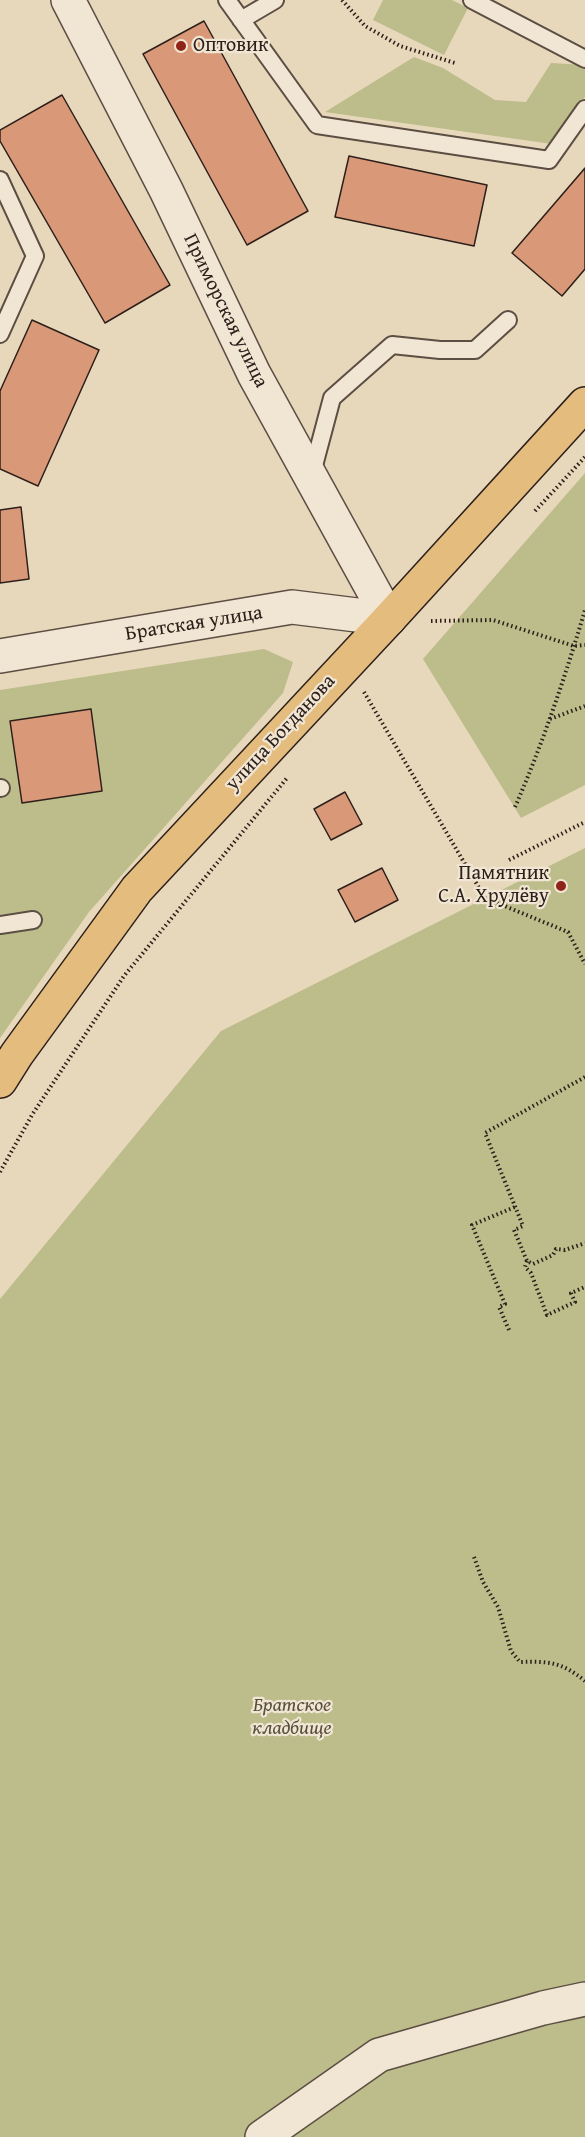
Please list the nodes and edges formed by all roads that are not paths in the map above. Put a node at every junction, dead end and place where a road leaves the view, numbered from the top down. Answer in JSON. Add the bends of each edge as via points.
{"nodes":[{"id":1,"x":68,"y":0,"type":"edge"},
{"id":2,"x":227,"y":0,"type":"edge"},
{"id":3,"x":274,"y":0,"type":"edge"},
{"id":4,"x":472,"y":0,"type":"edge"},
{"id":5,"x":241,"y":20,"type":"junction"},
{"id":6,"x":585,"y":59,"type":"edge"},
{"id":7,"x":585,"y":110,"type":"edge"},
{"id":8,"x":0,"y":180,"type":"edge"},
{"id":9,"x":508,"y":320,"type":"dead end"},
{"id":10,"x":0,"y":334,"type":"edge"},
{"id":11,"x":585,"y":404,"type":"edge"},
{"id":12,"x":311,"y":478,"type":"junction"},
{"id":13,"x":388,"y":619,"type":"junction"},
{"id":14,"x":0,"y":656,"type":"edge"},
{"id":15,"x":33,"y":920,"type":"dead end"},
{"id":16,"x":0,"y":925,"type":"edge"},
{"id":17,"x":0,"y":1081,"type":"edge"},
{"id":18,"x":585,"y":2000,"type":"edge"},
{"id":19,"x":262,"y":2137,"type":"edge"}],
"edges":[{"from":1,"to":12,"type":"street","name":"Приморская улица","via":[[166,190],[254,374]]},
{"from":2,"to":5,"type":"lane"},
{"from":3,"to":5,"type":"lane"},
{"from":4,"to":6,"type":"lane"},
{"from":5,"to":7,"type":"lane","via":[[317,125],[549,160]]},
{"from":8,"to":10,"type":"lane","via":[[35,256]]},
{"from":9,"to":12,"type":"lane","via":[[475,350],[393,345],[332,399]]},
{"from":11,"to":13,"type":"main road","name":"улица Богданова"},
{"from":12,"to":13,"type":"street","name":"Приморская улица"},
{"from":13,"to":14,"type":"street","name":"Братская улица","via":[[292,607]]},
{"from":13,"to":17,"type":"main road","name":"улица Богданова","via":[[137,889]]},
{"from":15,"to":16,"type":"lane"},
{"from":18,"to":19,"type":"street","via":[[543,2008],[379,2055]]}]}
